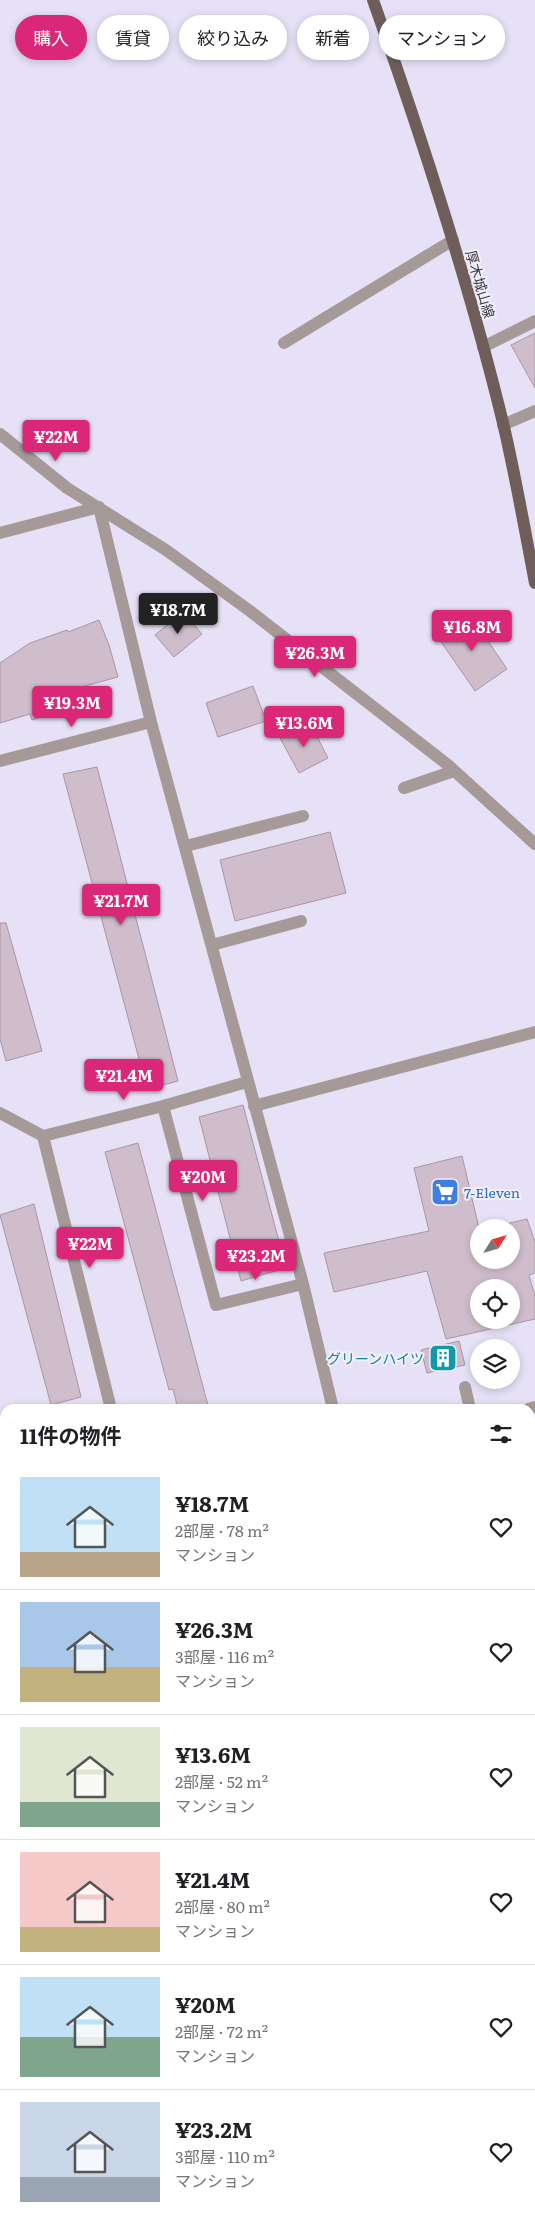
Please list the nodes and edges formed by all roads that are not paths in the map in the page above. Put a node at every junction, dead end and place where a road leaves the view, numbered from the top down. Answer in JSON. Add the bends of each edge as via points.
{"nodes":[{"id":1,"x":374,"y":0,"type":"edge"},
{"id":2,"x":453,"y":240,"type":"junction"},
{"id":3,"x":535,"y":321,"type":"edge"},
{"id":4,"x":284,"y":343,"type":"dead end"},
{"id":5,"x":484,"y":347,"type":"junction"},
{"id":6,"x":535,"y":411,"type":"edge"},
{"id":7,"x":503,"y":425,"type":"junction"},
{"id":8,"x":0,"y":434,"type":"edge"},
{"id":9,"x":99,"y":507,"type":"junction"},
{"id":10,"x":0,"y":533,"type":"edge"},
{"id":11,"x":535,"y":583,"type":"edge"},
{"id":12,"x":152,"y":722,"type":"junction"},
{"id":13,"x":0,"y":761,"type":"edge"},
{"id":14,"x":454,"y":770,"type":"junction"},
{"id":15,"x":404,"y":788,"type":"dead end"},
{"id":16,"x":303,"y":816,"type":"dead end"},
{"id":17,"x":535,"y":844,"type":"edge"},
{"id":18,"x":186,"y":846,"type":"junction"},
{"id":19,"x":301,"y":922,"type":"dead end"},
{"id":20,"x":212,"y":945,"type":"junction"},
{"id":21,"x":535,"y":1032,"type":"edge"},
{"id":22,"x":248,"y":1082,"type":"junction"},
{"id":23,"x":162,"y":1106,"type":"junction"},
{"id":24,"x":254,"y":1106,"type":"junction"},
{"id":25,"x":0,"y":1113,"type":"edge"},
{"id":26,"x":42,"y":1136,"type":"junction"},
{"id":27,"x":303,"y":1284,"type":"junction"},
{"id":28,"x":465,"y":1387,"type":"dead end"},
{"id":29,"x":110,"y":1404,"type":"edge"},
{"id":30,"x":332,"y":1404,"type":"edge"},
{"id":31,"x":469,"y":1404,"type":"edge"}],
"edges":[{"from":1,"to":2,"type":"main road","name":"厚木城山線"},
{"from":2,"to":4,"type":"street"},
{"from":2,"to":5,"type":"main road","name":"厚木城山線"},
{"from":3,"to":5,"type":"street"},
{"from":5,"to":7,"type":"main road","name":"厚木城山線"},
{"from":6,"to":7,"type":"street"},
{"from":7,"to":11,"type":"main road","name":"厚木城山線"},
{"from":8,"to":9,"type":"street","via":[[67,488]]},
{"from":9,"to":10,"type":"street"},
{"from":9,"to":12,"type":"street"},
{"from":9,"to":14,"type":"street","via":[[250,610]]},
{"from":12,"to":13,"type":"street"},
{"from":12,"to":18,"type":"street"},
{"from":14,"to":15,"type":"street"},
{"from":14,"to":17,"type":"street"},
{"from":16,"to":18,"type":"street"},
{"from":18,"to":20,"type":"street"},
{"from":19,"to":20,"type":"street"},
{"from":20,"to":22,"type":"street"},
{"from":21,"to":24,"type":"street"},
{"from":22,"to":23,"type":"street"},
{"from":22,"to":24,"type":"street"},
{"from":23,"to":26,"type":"street"},
{"from":23,"to":27,"type":"street","via":[[216,1304]]},
{"from":24,"to":27,"type":"street"},
{"from":25,"to":26,"type":"street"},
{"from":26,"to":29,"type":"street"},
{"from":27,"to":30,"type":"street"},
{"from":28,"to":31,"type":"street"}]}
